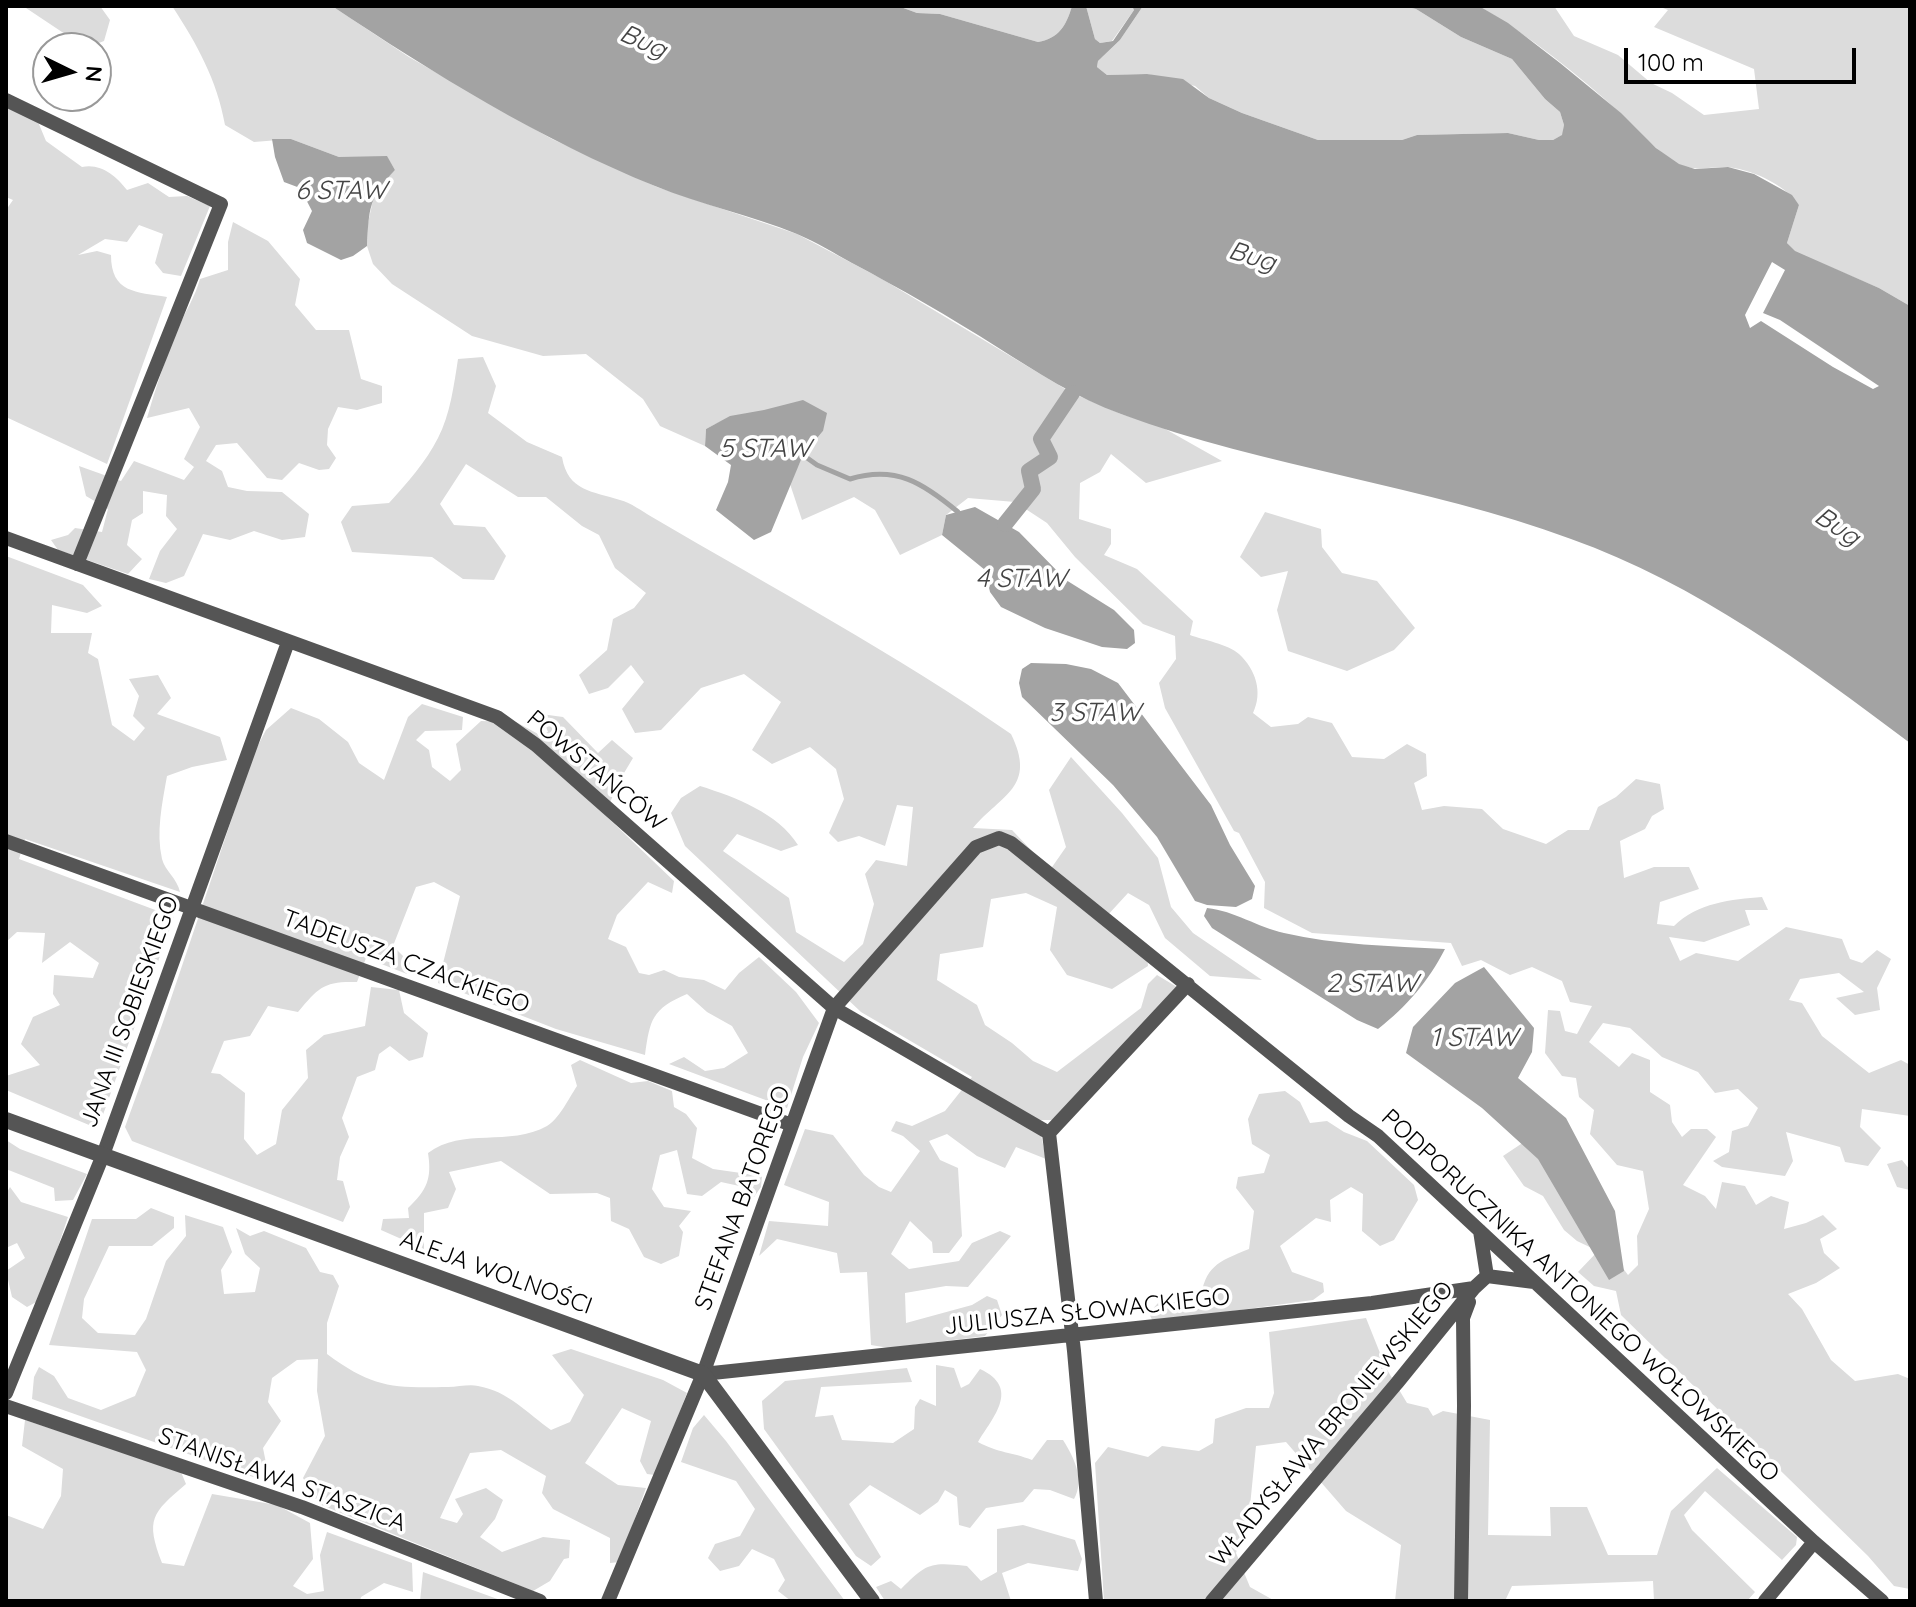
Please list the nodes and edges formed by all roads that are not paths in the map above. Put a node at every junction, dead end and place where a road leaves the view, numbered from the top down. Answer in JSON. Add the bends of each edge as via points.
{"nodes":[{"id":1,"x":6,"y":100,"type":"edge"},
{"id":2,"x":6,"y":538,"type":"edge"},
{"id":3,"x":77,"y":564,"type":"junction"},
{"id":4,"x":288,"y":642,"type":"junction"},
{"id":5,"x":6,"y":841,"type":"edge"},
{"id":6,"x":976,"y":847,"type":"joint"},
{"id":7,"x":191,"y":907,"type":"junction"},
{"id":8,"x":1188,"y":984,"type":"junction"},
{"id":9,"x":834,"y":1008,"type":"junction"},
{"id":10,"x":6,"y":1120,"type":"edge"},
{"id":11,"x":792,"y":1125,"type":"junction"},
{"id":12,"x":1049,"y":1133,"type":"junction"},
{"id":13,"x":103,"y":1155,"type":"junction"},
{"id":14,"x":1480,"y":1231,"type":"junction"},
{"id":15,"x":1487,"y":1276,"type":"junction"},
{"id":16,"x":1535,"y":1282,"type":"junction"},
{"id":17,"x":1474,"y":1288,"type":"junction"},
{"id":18,"x":1071,"y":1336,"type":"junction"},
{"id":19,"x":703,"y":1374,"type":"junction"},
{"id":20,"x":6,"y":1393,"type":"edge"},
{"id":21,"x":6,"y":1406,"type":"edge"},
{"id":22,"x":1814,"y":1542,"type":"junction"},
{"id":23,"x":540,"y":1601,"type":"edge"},
{"id":24,"x":608,"y":1601,"type":"edge"},
{"id":25,"x":872,"y":1601,"type":"edge"},
{"id":26,"x":1096,"y":1601,"type":"edge"},
{"id":27,"x":1212,"y":1601,"type":"edge"},
{"id":28,"x":1461,"y":1601,"type":"edge"},
{"id":29,"x":1765,"y":1601,"type":"edge"},
{"id":30,"x":1882,"y":1601,"type":"edge"}],
"edges":[{"from":1,"to":3,"type":"street","via":[[221,204]]},
{"from":2,"to":3,"type":"street","name":"POWSTAŃCÓW"},
{"from":3,"to":4,"type":"street","name":"POWSTAŃCÓW"},
{"from":4,"to":7,"type":"street","name":"JANA III SOBIESKIEGO"},
{"from":4,"to":9,"type":"street","name":"POWSTAŃCÓW","via":[[497,717],[536,745]]},
{"from":5,"to":7,"type":"street","name":"TADEUSZA CZACKIEGO"},
{"from":6,"to":8,"type":"street","name":"PODPORUCZNIKA ANTONIEGO WOŁOWSKIEGO","via":[[999,838],[1011,843]]},
{"from":6,"to":9,"type":"street","name":"STEFANA BATOREGO"},
{"from":7,"to":11,"type":"street","name":"TADEUSZA CZACKIEGO"},
{"from":7,"to":13,"type":"street","name":"JANA III SOBIESKIEGO"},
{"from":8,"to":12,"type":"street"},
{"from":8,"to":14,"type":"street","name":"PODPORUCZNIKA ANTONIEGO WOŁOWSKIEGO","via":[[1378,1136]]},
{"from":9,"to":11,"type":"street","name":"STEFANA BATOREGO"},
{"from":9,"to":12,"type":"street","name":"POWSTAŃCÓW"},
{"from":10,"to":13,"type":"street","name":"ALEJA WOLNOŚCI"},
{"from":11,"to":19,"type":"street","name":"STEFANA BATOREGO"},
{"from":12,"to":18,"type":"street"},
{"from":13,"to":19,"type":"street","name":"ALEJA WOLNOŚCI"},
{"from":13,"to":20,"type":"street","name":"JANA III SOBIESKIEGO"},
{"from":14,"to":15,"type":"street","name":"WŁADYSŁAWA BRONIEWSKIEGO"},
{"from":14,"to":16,"type":"street","name":"PODPORUCZNIKA ANTONIEGO WOŁOWSKIEGO"},
{"from":15,"to":16,"type":"street","name":"WŁADYSŁAWA BRONIEWSKIEGO"},
{"from":15,"to":17,"type":"street","name":"WŁADYSŁAWA BRONIEWSKIEGO"},
{"from":16,"to":22,"type":"street","name":"PODPORUCZNIKA ANTONIEGO WOŁOWSKIEGO"},
{"from":17,"to":18,"type":"street","name":"JULIUSZA SŁOWACKIEGO"},
{"from":17,"to":27,"type":"street","name":"WŁADYSŁAWA BRONIEWSKIEGO"},
{"from":17,"to":28,"type":"street","via":[[1463,1318]]},
{"from":18,"to":19,"type":"street","name":"JULIUSZA SŁOWACKIEGO"},
{"from":18,"to":26,"type":"street"},
{"from":19,"to":24,"type":"street","name":"STEFANA BATOREGO"},
{"from":19,"to":25,"type":"street"},
{"from":21,"to":23,"type":"street","name":"STANISŁAWA STASZICA","via":[[302,1507]]},
{"from":22,"to":29,"type":"street"},
{"from":22,"to":30,"type":"street","name":"PODPORUCZNIKA ANTONIEGO WOŁOWSKIEGO"}]}
